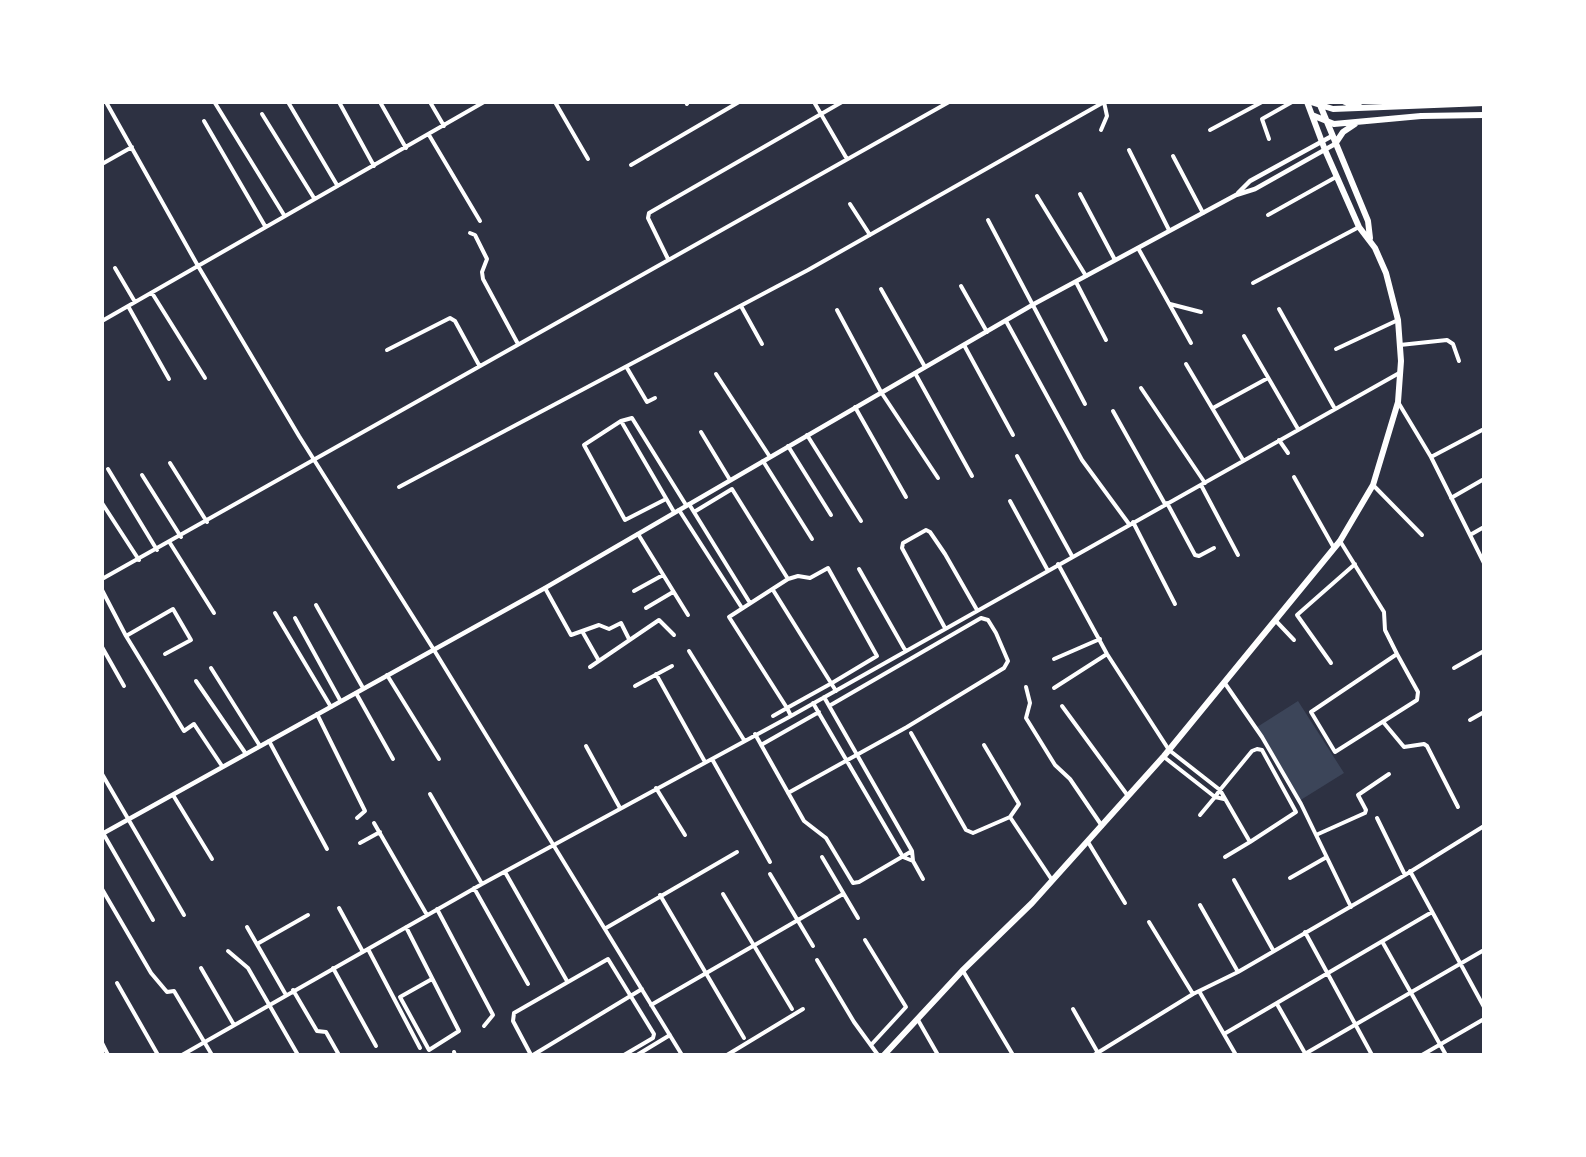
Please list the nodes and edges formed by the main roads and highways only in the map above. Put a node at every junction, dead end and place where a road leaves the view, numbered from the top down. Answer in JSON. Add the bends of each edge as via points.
{"nodes":[{"id":1,"x":1309,"y":102,"type":"edge"},
{"id":2,"x":1345,"y":102,"type":"edge"},
{"id":3,"x":1423,"y":103,"type":"edge"},
{"id":4,"x":1484,"y":103,"type":"edge"},
{"id":5,"x":1320,"y":104,"type":"edge"},
{"id":6,"x":1364,"y":108,"type":"junction"},
{"id":7,"x":1311,"y":114,"type":"junction"},
{"id":8,"x":1484,"y":115,"type":"edge"},
{"id":9,"x":1327,"y":123,"type":"junction"},
{"id":10,"x":1359,"y":123,"type":"junction"},
{"id":11,"x":1335,"y":144,"type":"junction"},
{"id":12,"x":1370,"y":238,"type":"junction"},
{"id":13,"x":884,"y":1055,"type":"edge"}],
"edges":[{"from":1,"to":5,"type":"main road"},
{"from":1,"to":7,"type":"main road"},
{"from":2,"to":6,"type":"main road"},
{"from":3,"to":4,"type":"main road"},
{"from":3,"to":6,"type":"main road"},
{"from":5,"to":6,"type":"main road","via":[[1333,109]]},
{"from":5,"to":9,"type":"main road"},
{"from":7,"to":9,"type":"main road"},
{"from":7,"to":12,"type":"main road","via":[[1359,227]]},
{"from":8,"to":10,"type":"main road","via":[[1421,116]]},
{"from":9,"to":10,"type":"main road"},
{"from":9,"to":11,"type":"main road"},
{"from":10,"to":11,"type":"main road","via":[[1342,132]]},
{"from":11,"to":12,"type":"main road","via":[[1368,221]]},
{"from":12,"to":13,"type":"main road","via":[[1386,273],[1398,320],[1401,372],[1398,402],[1373,485],[1340,541],[1102,827]]}]}
